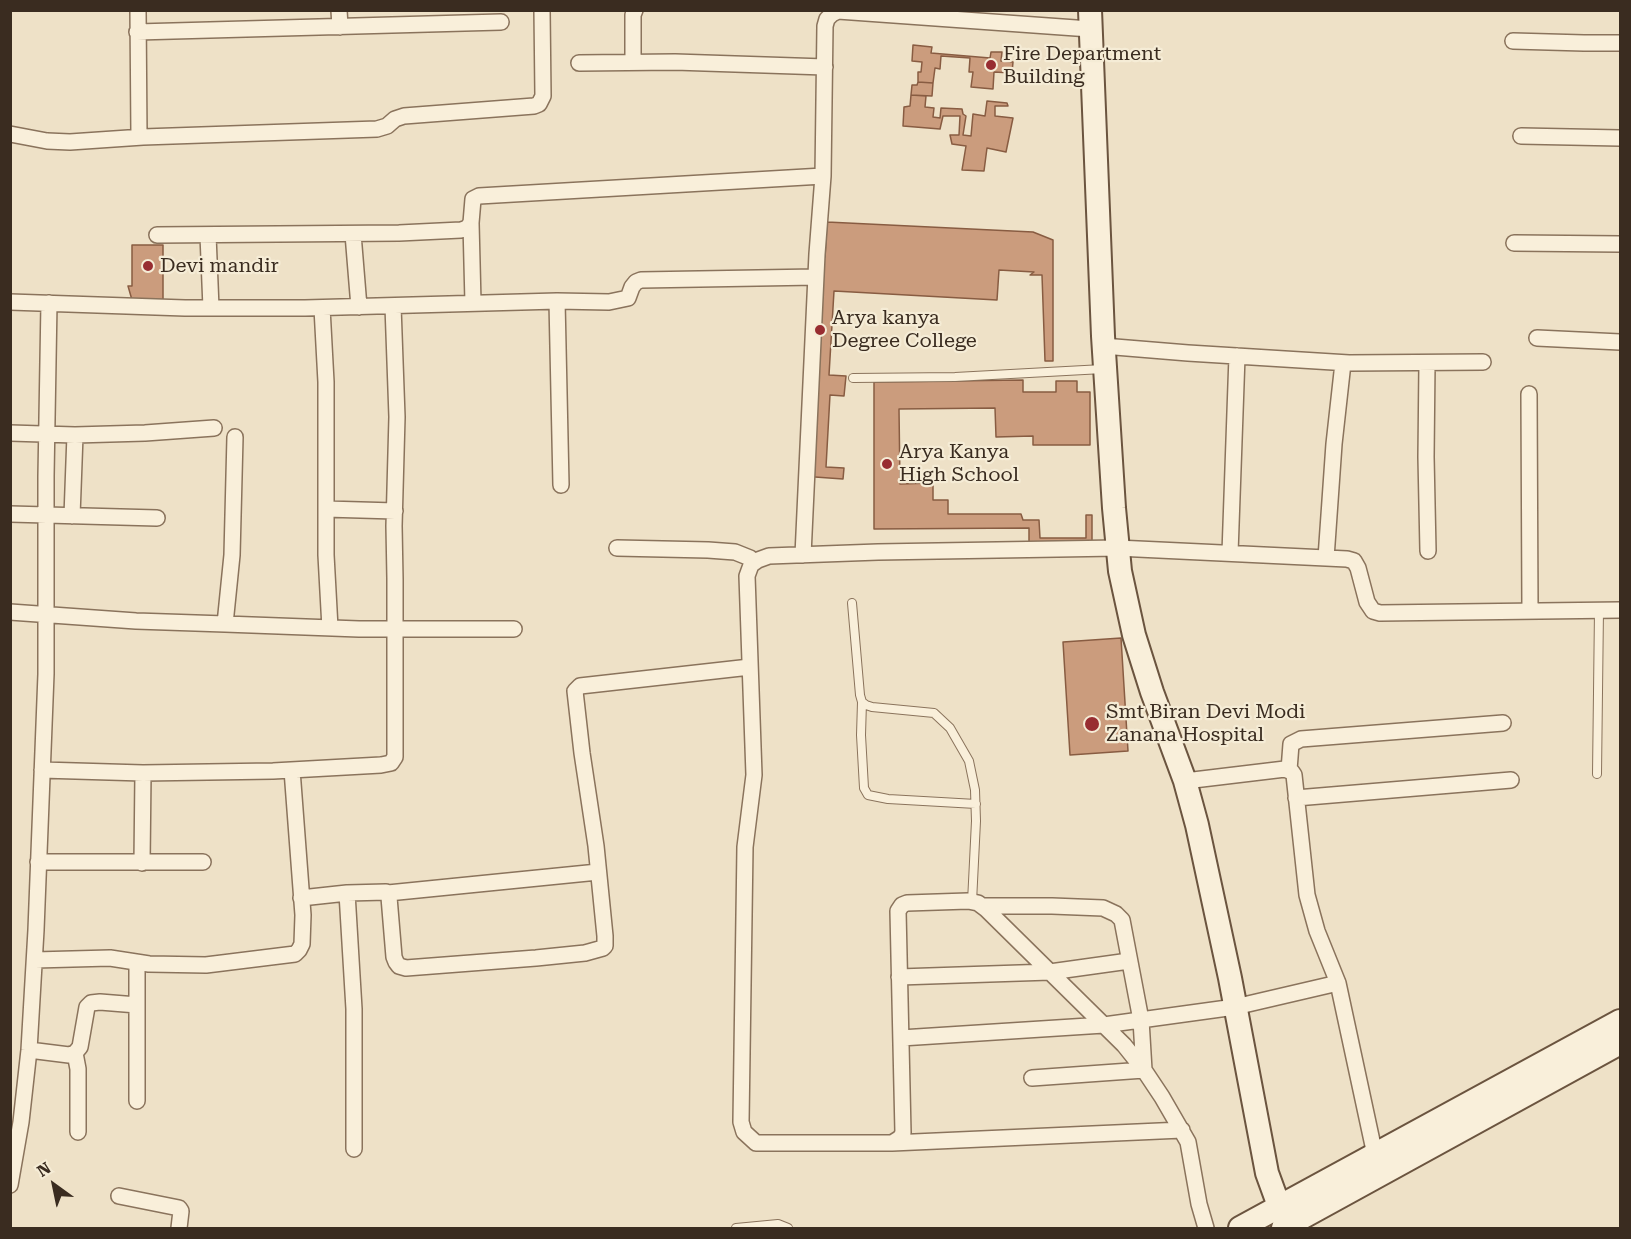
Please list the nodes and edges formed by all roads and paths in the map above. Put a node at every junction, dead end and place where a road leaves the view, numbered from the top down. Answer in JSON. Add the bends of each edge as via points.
{"nodes":[{"id":1,"x":138,"y":10,"type":"edge"},
{"id":2,"x":339,"y":10,"type":"edge"},
{"id":3,"x":542,"y":10,"type":"edge"},
{"id":4,"x":635,"y":10,"type":"edge"},
{"id":5,"x":831,"y":12,"type":"edge"},
{"id":6,"x":964,"y":15,"type":"edge"},
{"id":7,"x":448,"y":17,"type":"edge"},
{"id":8,"x":1090,"y":20,"type":"edge"},
{"id":9,"x":501,"y":22,"type":"dead end"},
{"id":10,"x":340,"y":27,"type":"junction"},
{"id":11,"x":137,"y":32,"type":"junction"},
{"id":12,"x":1513,"y":41,"type":"dead end"},
{"id":13,"x":1620,"y":42,"type":"edge"},
{"id":14,"x":633,"y":62,"type":"junction"},
{"id":15,"x":579,"y":63,"type":"dead end"},
{"id":16,"x":825,"y":67,"type":"junction"},
{"id":17,"x":10,"y":134,"type":"edge"},
{"id":18,"x":1521,"y":136,"type":"dead end"},
{"id":19,"x":139,"y":137,"type":"junction"},
{"id":20,"x":1620,"y":138,"type":"edge"},
{"id":21,"x":824,"y":176,"type":"junction"},
{"id":22,"x":471,"y":224,"type":"junction"},
{"id":23,"x":353,"y":234,"type":"junction"},
{"id":24,"x":157,"y":235,"type":"dead end"},
{"id":25,"x":208,"y":235,"type":"junction"},
{"id":26,"x":1514,"y":243,"type":"dead end"},
{"id":27,"x":1620,"y":244,"type":"edge"},
{"id":28,"x":816,"y":277,"type":"junction"},
{"id":29,"x":557,"y":301,"type":"junction"},
{"id":30,"x":10,"y":302,"type":"edge"},
{"id":31,"x":48,"y":303,"type":"junction"},
{"id":32,"x":473,"y":303,"type":"junction"},
{"id":33,"x":393,"y":306,"type":"junction"},
{"id":34,"x":359,"y":307,"type":"junction"},
{"id":35,"x":211,"y":308,"type":"junction"},
{"id":36,"x":322,"y":308,"type":"junction"},
{"id":37,"x":1537,"y":338,"type":"dead end"},
{"id":38,"x":1620,"y":342,"type":"edge"},
{"id":39,"x":1103,"y":346,"type":"junction"},
{"id":40,"x":1237,"y":356,"type":"junction"},
{"id":41,"x":1483,"y":362,"type":"dead end"},
{"id":42,"x":1343,"y":363,"type":"junction"},
{"id":43,"x":1426,"y":363,"type":"junction"},
{"id":44,"x":1105,"y":369,"type":"junction"},
{"id":45,"x":853,"y":378,"type":"dead end"},
{"id":46,"x":1529,"y":394,"type":"dead end"},
{"id":47,"x":214,"y":428,"type":"dead end"},
{"id":48,"x":10,"y":433,"type":"edge"},
{"id":49,"x":47,"y":435,"type":"junction"},
{"id":50,"x":75,"y":435,"type":"junction"},
{"id":51,"x":236,"y":437,"type":"dead end"},
{"id":52,"x":561,"y":485,"type":"dead end"},
{"id":53,"x":326,"y":508,"type":"junction"},
{"id":54,"x":395,"y":511,"type":"junction"},
{"id":55,"x":10,"y":514,"type":"edge"},
{"id":56,"x":46,"y":516,"type":"junction"},
{"id":57,"x":72,"y":516,"type":"junction"},
{"id":58,"x":157,"y":518,"type":"dead end"},
{"id":59,"x":616,"y":548,"type":"dead end"},
{"id":60,"x":1118,"y":548,"type":"junction"},
{"id":61,"x":1428,"y":551,"type":"dead end"},
{"id":62,"x":1230,"y":553,"type":"junction"},
{"id":63,"x":803,"y":555,"type":"junction"},
{"id":64,"x":1326,"y":558,"type":"junction"},
{"id":65,"x":755,"y":562,"type":"junction"},
{"id":66,"x":852,"y":603,"type":"dead end"},
{"id":67,"x":1599,"y":610,"type":"junction"},
{"id":68,"x":1620,"y":610,"type":"edge"},
{"id":69,"x":1530,"y":611,"type":"junction"},
{"id":70,"x":10,"y":612,"type":"edge"},
{"id":71,"x":46,"y":615,"type":"junction"},
{"id":72,"x":225,"y":624,"type":"junction"},
{"id":73,"x":330,"y":628,"type":"junction"},
{"id":74,"x":395,"y":629,"type":"junction"},
{"id":75,"x":514,"y":629,"type":"dead end"},
{"id":76,"x":750,"y":667,"type":"junction"},
{"id":77,"x":862,"y":702,"type":"junction"},
{"id":78,"x":1503,"y":723,"type":"dead end"},
{"id":79,"x":42,"y":770,"type":"junction"},
{"id":80,"x":1289,"y":770,"type":"junction"},
{"id":81,"x":292,"y":771,"type":"junction"},
{"id":82,"x":143,"y":773,"type":"junction"},
{"id":83,"x":1597,"y":774,"type":"dead end"},
{"id":84,"x":1511,"y":780,"type":"dead end"},
{"id":85,"x":1185,"y":781,"type":"junction"},
{"id":86,"x":1296,"y":798,"type":"junction"},
{"id":87,"x":976,"y":804,"type":"junction"},
{"id":88,"x":38,"y":862,"type":"junction"},
{"id":89,"x":203,"y":862,"type":"dead end"},
{"id":90,"x":142,"y":863,"type":"junction"},
{"id":91,"x":598,"y":872,"type":"junction"},
{"id":92,"x":388,"y":893,"type":"junction"},
{"id":93,"x":347,"y":894,"type":"junction"},
{"id":94,"x":301,"y":898,"type":"junction"},
{"id":95,"x":977,"y":904,"type":"junction"},
{"id":96,"x":35,"y":960,"type":"junction"},
{"id":97,"x":1130,"y":961,"type":"junction"},
{"id":98,"x":137,"y":962,"type":"junction"},
{"id":99,"x":1050,"y":972,"type":"junction"},
{"id":100,"x":899,"y":977,"type":"junction"},
{"id":101,"x":1338,"y":984,"type":"junction"},
{"id":102,"x":137,"y":1005,"type":"junction"},
{"id":103,"x":1235,"y":1007,"type":"junction"},
{"id":104,"x":1141,"y":1020,"type":"junction"},
{"id":105,"x":1620,"y":1021,"type":"edge"},
{"id":106,"x":1104,"y":1025,"type":"junction"},
{"id":107,"x":901,"y":1038,"type":"junction"},
{"id":108,"x":1620,"y":1043,"type":"edge"},
{"id":109,"x":28,"y":1050,"type":"junction"},
{"id":110,"x":75,"y":1053,"type":"junction"},
{"id":111,"x":1144,"y":1070,"type":"junction"},
{"id":112,"x":1032,"y":1078,"type":"dead end"},
{"id":113,"x":1525,"y":1084,"type":"junction"},
{"id":114,"x":137,"y":1101,"type":"dead end"},
{"id":115,"x":1182,"y":1130,"type":"junction"},
{"id":116,"x":78,"y":1132,"type":"dead end"},
{"id":117,"x":892,"y":1143,"type":"junction"},
{"id":118,"x":354,"y":1149,"type":"dead end"},
{"id":119,"x":1375,"y":1155,"type":"junction"},
{"id":120,"x":10,"y":1185,"type":"edge"},
{"id":121,"x":118,"y":1196,"type":"dead end"},
{"id":122,"x":1284,"y":1223,"type":"edge"},
{"id":123,"x":179,"y":1228,"type":"edge"},
{"id":124,"x":736,"y":1228,"type":"edge"},
{"id":125,"x":788,"y":1228,"type":"edge"},
{"id":126,"x":1206,"y":1228,"type":"edge"},
{"id":127,"x":1240,"y":1228,"type":"edge"}],
"edges":[{"from":1,"to":11,"type":"street"},
{"from":2,"to":10,"type":"street"},
{"from":3,"to":19,"type":"street","via":[[543,96],[534,106],[404,116],[376,129]]},
{"from":4,"to":14,"type":"street"},
{"from":5,"to":6,"type":"street"},
{"from":5,"to":16,"type":"street","via":[[825,26]]},
{"from":6,"to":8,"type":"street"},
{"from":7,"to":9,"type":"street"},
{"from":7,"to":10,"type":"street"},
{"from":8,"to":39,"type":"main road"},
{"from":10,"to":11,"type":"street"},
{"from":11,"to":19,"type":"street"},
{"from":12,"to":13,"type":"street"},
{"from":14,"to":15,"type":"street"},
{"from":14,"to":16,"type":"street"},
{"from":16,"to":21,"type":"street"},
{"from":17,"to":19,"type":"street","via":[[70,142]]},
{"from":18,"to":20,"type":"street"},
{"from":21,"to":22,"type":"street","via":[[479,196],[473,199]]},
{"from":21,"to":28,"type":"street"},
{"from":22,"to":23,"type":"street","via":[[461,230]]},
{"from":22,"to":32,"type":"street"},
{"from":23,"to":25,"type":"street"},
{"from":23,"to":34,"type":"street"},
{"from":24,"to":25,"type":"street"},
{"from":25,"to":35,"type":"street"},
{"from":26,"to":27,"type":"street"},
{"from":28,"to":29,"type":"street","via":[[641,280],[624,300]]},
{"from":28,"to":63,"type":"street"},
{"from":29,"to":32,"type":"street"},
{"from":29,"to":52,"type":"street"},
{"from":30,"to":31,"type":"street"},
{"from":31,"to":35,"type":"street"},
{"from":31,"to":49,"type":"street"},
{"from":32,"to":33,"type":"street"},
{"from":33,"to":34,"type":"street"},
{"from":33,"to":54,"type":"street"},
{"from":34,"to":36,"type":"street"},
{"from":35,"to":36,"type":"street"},
{"from":36,"to":53,"type":"street"},
{"from":37,"to":38,"type":"street"},
{"from":39,"to":40,"type":"street"},
{"from":39,"to":44,"type":"main road"},
{"from":40,"to":42,"type":"street"},
{"from":40,"to":62,"type":"street"},
{"from":41,"to":43,"type":"street"},
{"from":42,"to":43,"type":"street"},
{"from":42,"to":64,"type":"street"},
{"from":43,"to":61,"type":"street"},
{"from":44,"to":45,"type":"lane"},
{"from":44,"to":60,"type":"main road"},
{"from":46,"to":69,"type":"street"},
{"from":47,"to":50,"type":"street"},
{"from":48,"to":49,"type":"street"},
{"from":49,"to":50,"type":"street"},
{"from":49,"to":56,"type":"street"},
{"from":50,"to":57,"type":"street"},
{"from":51,"to":72,"type":"street"},
{"from":53,"to":54,"type":"street"},
{"from":53,"to":73,"type":"street"},
{"from":54,"to":74,"type":"street"},
{"from":55,"to":56,"type":"street"},
{"from":56,"to":57,"type":"street"},
{"from":56,"to":71,"type":"street"},
{"from":57,"to":58,"type":"street"},
{"from":59,"to":65,"type":"street","via":[[735,552]]},
{"from":60,"to":62,"type":"street"},
{"from":60,"to":63,"type":"street"},
{"from":60,"to":85,"type":"main road","via":[[1134,635]]},
{"from":62,"to":64,"type":"street"},
{"from":63,"to":65,"type":"street","via":[[769,556]]},
{"from":64,"to":69,"type":"street","via":[[1354,561],[1372,611]]},
{"from":65,"to":76,"type":"street","via":[[747,576]]},
{"from":66,"to":77,"type":"lane"},
{"from":67,"to":68,"type":"street"},
{"from":67,"to":69,"type":"street"},
{"from":67,"to":83,"type":"lane"},
{"from":70,"to":71,"type":"street"},
{"from":71,"to":72,"type":"street"},
{"from":71,"to":79,"type":"street"},
{"from":72,"to":73,"type":"street"},
{"from":73,"to":74,"type":"street"},
{"from":74,"to":75,"type":"street"},
{"from":74,"to":81,"type":"street","via":[[395,748],[391,763]]},
{"from":76,"to":91,"type":"street","via":[[577,688],[575,699]]},
{"from":76,"to":117,"type":"street","via":[[754,775],[745,847],[741,1122],[744,1132],[756,1143]]},
{"from":77,"to":87,"type":"lane","via":[[872,707],[928,711],[939,716],[969,761]]},
{"from":77,"to":87,"type":"lane","via":[[864,788],[868,795]]},
{"from":78,"to":80,"type":"street","via":[[1301,739],[1290,744]]},
{"from":79,"to":82,"type":"street"},
{"from":79,"to":88,"type":"street"},
{"from":80,"to":85,"type":"street"},
{"from":80,"to":86,"type":"street","via":[[1294,775]]},
{"from":81,"to":82,"type":"street"},
{"from":81,"to":94,"type":"street"},
{"from":82,"to":90,"type":"street"},
{"from":84,"to":86,"type":"street"},
{"from":85,"to":103,"type":"main road"},
{"from":86,"to":101,"type":"street","via":[[1307,895]]},
{"from":87,"to":95,"type":"lane"},
{"from":88,"to":90,"type":"street"},
{"from":88,"to":96,"type":"street"},
{"from":89,"to":90,"type":"street"},
{"from":91,"to":92,"type":"street"},
{"from":91,"to":92,"type":"street","via":[[605,946],[585,953],[526,959],[399,966],[394,957]]},
{"from":92,"to":93,"type":"street"},
{"from":93,"to":94,"type":"street"},
{"from":93,"to":118,"type":"street","via":[[354,1009]]},
{"from":94,"to":98,"type":"street","via":[[302,944],[295,954],[206,965]]},
{"from":95,"to":97,"type":"street","via":[[1110,910],[1122,920]]},
{"from":95,"to":99,"type":"street"},
{"from":95,"to":100,"type":"street","via":[[902,905],[898,911]]},
{"from":96,"to":98,"type":"street","via":[[110,958]]},
{"from":96,"to":109,"type":"street"},
{"from":97,"to":99,"type":"street"},
{"from":97,"to":104,"type":"street"},
{"from":98,"to":102,"type":"street"},
{"from":99,"to":100,"type":"street"},
{"from":99,"to":106,"type":"street"},
{"from":100,"to":107,"type":"street"},
{"from":101,"to":103,"type":"street"},
{"from":101,"to":119,"type":"street"},
{"from":102,"to":110,"type":"street","via":[[91,1003]]},
{"from":102,"to":114,"type":"street"},
{"from":103,"to":104,"type":"street"},
{"from":103,"to":122,"type":"main road","via":[[1267,1173]]},
{"from":104,"to":106,"type":"street"},
{"from":104,"to":111,"type":"street"},
{"from":105,"to":113,"type":"main road"},
{"from":106,"to":107,"type":"street"},
{"from":106,"to":111,"type":"street"},
{"from":107,"to":117,"type":"street","via":[[903,1133]]},
{"from":108,"to":113,"type":"main road"},
{"from":109,"to":110,"type":"street"},
{"from":109,"to":120,"type":"street"},
{"from":110,"to":116,"type":"street"},
{"from":111,"to":112,"type":"street"},
{"from":111,"to":115,"type":"street"},
{"from":113,"to":119,"type":"main road"},
{"from":113,"to":122,"type":"main road"},
{"from":115,"to":117,"type":"street"},
{"from":115,"to":126,"type":"street"},
{"from":119,"to":122,"type":"main road"},
{"from":121,"to":123,"type":"street","via":[[179,1208]]},
{"from":122,"to":127,"type":"main road"},
{"from":124,"to":125,"type":"lane","via":[[778,1224]]}]}
